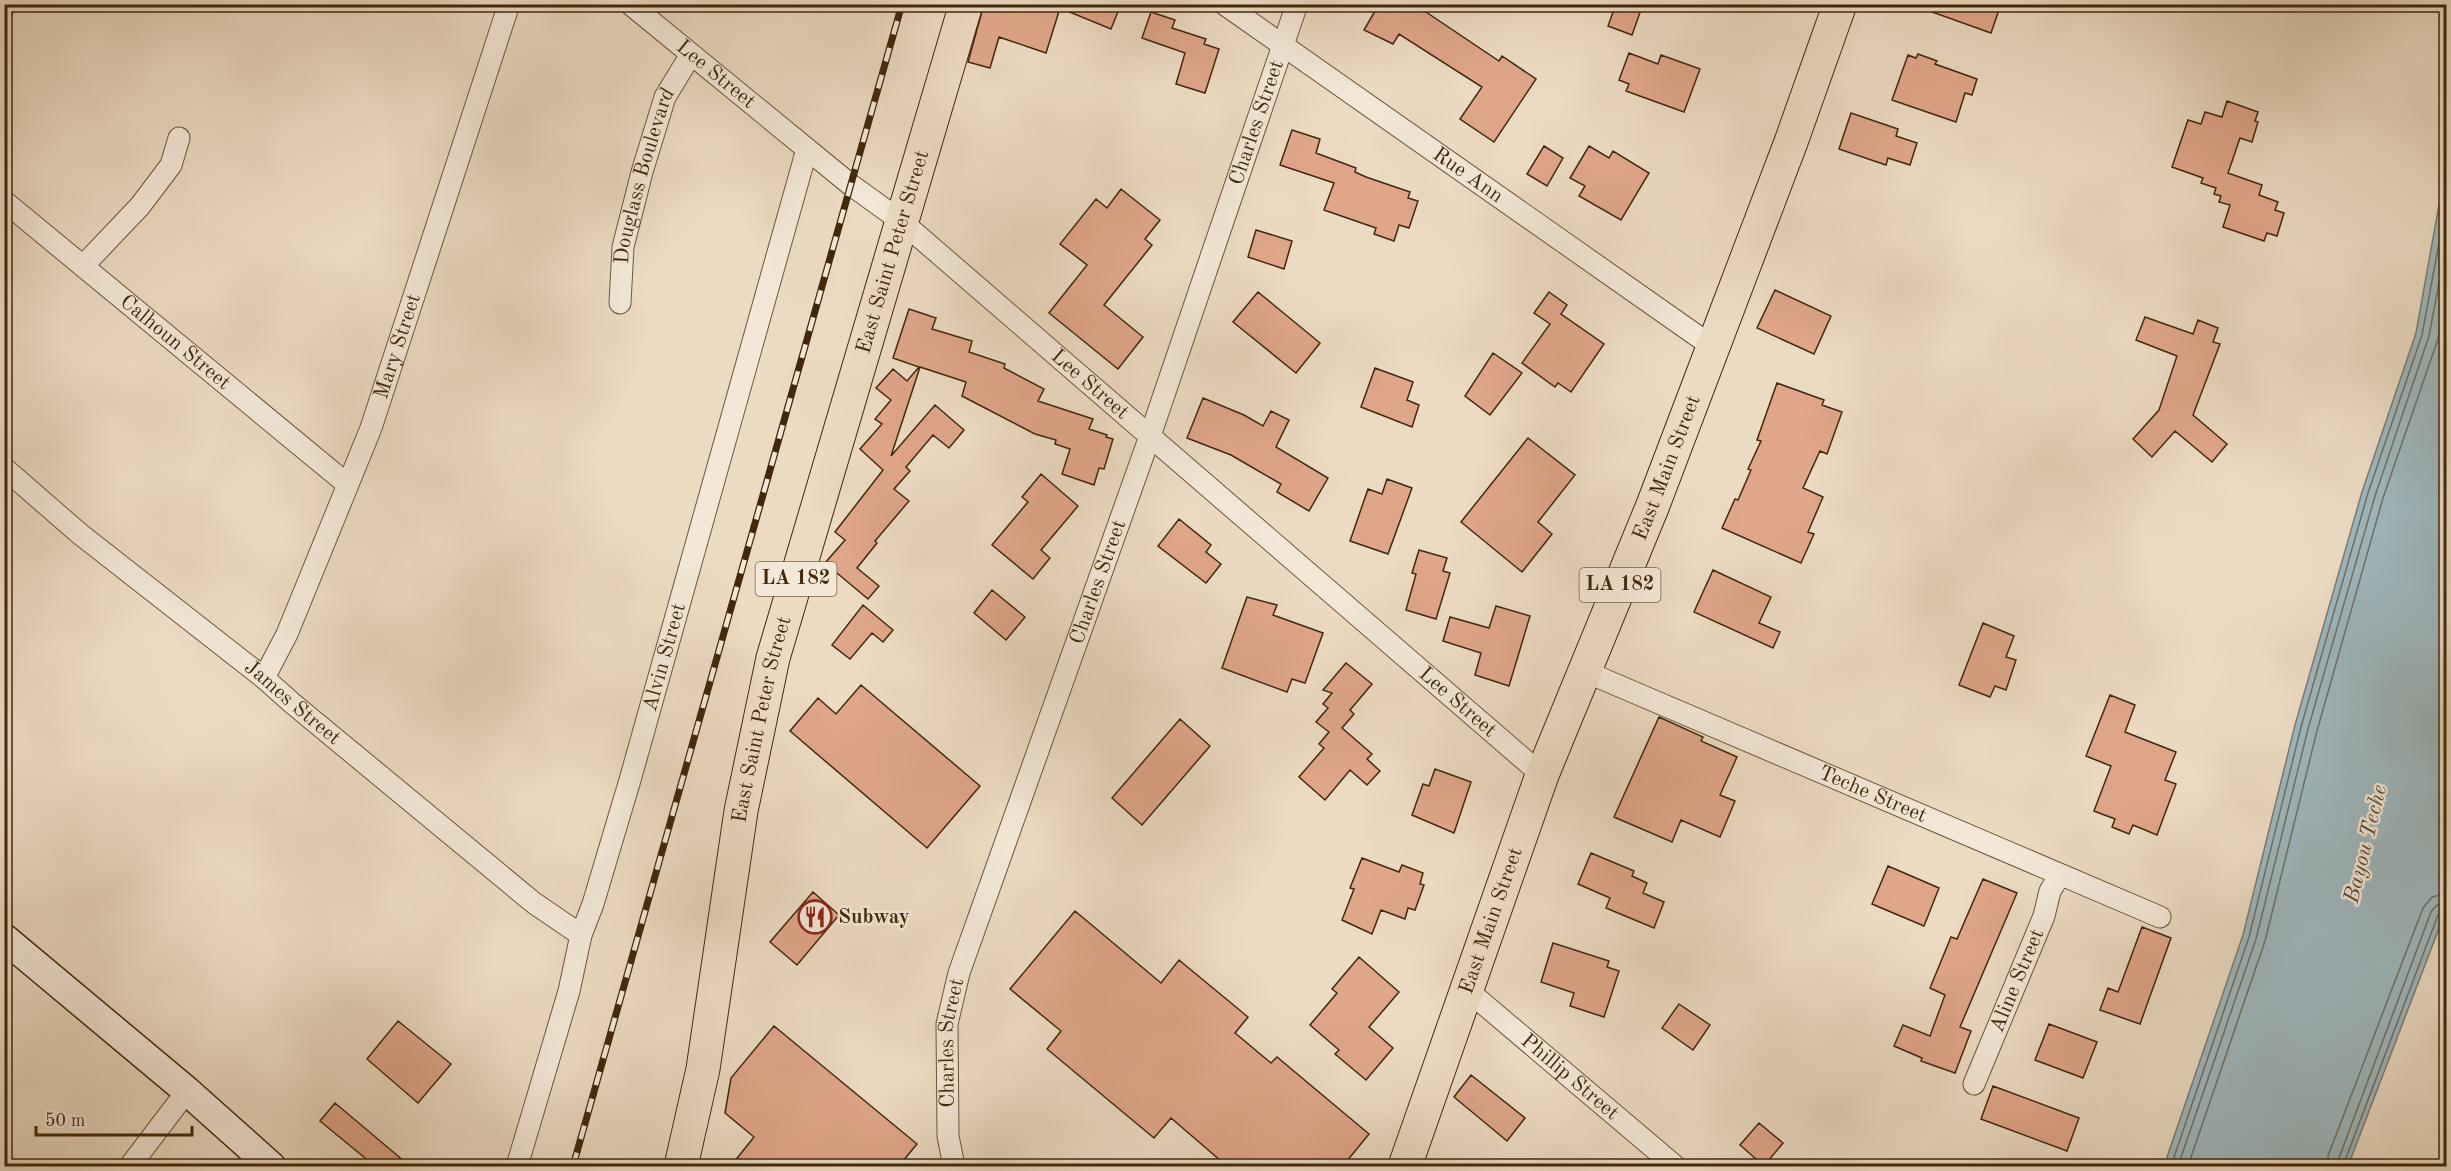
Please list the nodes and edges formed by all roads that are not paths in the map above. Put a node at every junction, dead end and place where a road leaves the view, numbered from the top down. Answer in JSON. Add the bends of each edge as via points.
{"nodes":[{"id":1,"x":509,"y":4,"type":"edge"},
{"id":2,"x":630,"y":4,"type":"edge"},
{"id":3,"x":966,"y":4,"type":"edge"},
{"id":4,"x":1224,"y":4,"type":"edge"},
{"id":5,"x":1297,"y":4,"type":"edge"},
{"id":6,"x":1840,"y":4,"type":"edge"},
{"id":7,"x":1283,"y":46,"type":"junction"},
{"id":8,"x":690,"y":56,"type":"junction"},
{"id":9,"x":179,"y":138,"type":"dead end"},
{"id":10,"x":807,"y":148,"type":"junction"},
{"id":11,"x":4,"y":201,"type":"edge"},
{"id":12,"x":901,"y":221,"type":"junction"},
{"id":13,"x":83,"y":266,"type":"junction"},
{"id":14,"x":620,"y":303,"type":"dead end"},
{"id":15,"x":1713,"y":347,"type":"junction"},
{"id":16,"x":1150,"y":436,"type":"junction"},
{"id":17,"x":4,"y":468,"type":"edge"},
{"id":18,"x":347,"y":484,"type":"junction"},
{"id":19,"x":1584,"y":671,"type":"junction"},
{"id":20,"x":264,"y":678,"type":"junction"},
{"id":21,"x":1542,"y":775,"type":"junction"},
{"id":22,"x":2060,"y":875,"type":"junction"},
{"id":23,"x":2160,"y":917,"type":"dead end"},
{"id":24,"x":581,"y":935,"type":"junction"},
{"id":25,"x":4,"y":938,"type":"edge"},
{"id":26,"x":1466,"y":989,"type":"junction"},
{"id":27,"x":1974,"y":1084,"type":"dead end"},
{"id":28,"x":187,"y":1091,"type":"junction"},
{"id":29,"x":130,"y":1167,"type":"edge"},
{"id":30,"x":271,"y":1167,"type":"edge"},
{"id":31,"x":517,"y":1167,"type":"edge"},
{"id":32,"x":681,"y":1167,"type":"edge"},
{"id":33,"x":954,"y":1167,"type":"edge"},
{"id":34,"x":1405,"y":1167,"type":"edge"},
{"id":35,"x":1675,"y":1167,"type":"edge"}],
"edges":[{"from":1,"to":18,"type":"street","name":"Mary Street","via":[[371,428]]},
{"from":2,"to":8,"type":"street","name":"Lee Street"},
{"from":3,"to":12,"type":"main road","name":"East Saint Peter Street","number":"LA 182"},
{"from":4,"to":7,"type":"street","name":"Rue Ann"},
{"from":5,"to":7,"type":"street","name":"Charles Street"},
{"from":6,"to":15,"type":"main road","name":"East Main Street","number":"LA 182"},
{"from":7,"to":15,"type":"street","name":"Rue Ann"},
{"from":7,"to":16,"type":"street","name":"Charles Street"},
{"from":8,"to":10,"type":"street","name":"Lee Street"},
{"from":8,"to":14,"type":"street","name":"Douglass Boulevard","via":[[665,97],[642,172],[623,247]]},
{"from":9,"to":13,"type":"street","via":[[171,165],[140,206]]},
{"from":10,"to":12,"type":"street","name":"Lee Street"},
{"from":10,"to":24,"type":"street","name":"Alvin Street","via":[[633,768]]},
{"from":11,"to":13,"type":"street","name":"Calhoun Street"},
{"from":12,"to":16,"type":"street","name":"Lee Street"},
{"from":12,"to":32,"type":"main road","name":"East Saint Peter Street","number":"LA 182","via":[[773,658],[741,811],[703,1069]]},
{"from":13,"to":18,"type":"street","name":"Calhoun Street"},
{"from":15,"to":19,"type":"main road","name":"East Main Street","number":"LA 182"},
{"from":16,"to":21,"type":"street","name":"Lee Street"},
{"from":16,"to":33,"type":"street","name":"Charles Street","via":[[958,974],[947,1024],[948,1136]]},
{"from":17,"to":20,"type":"street","name":"James Street","via":[[80,534]]},
{"from":18,"to":20,"type":"street","name":"Mary Street","via":[[287,634]]},
{"from":19,"to":21,"type":"main road","name":"East Main Street","number":"LA 182"},
{"from":19,"to":22,"type":"street","name":"Teche Street"},
{"from":20,"to":24,"type":"street","name":"James Street","via":[[534,903]]},
{"from":21,"to":26,"type":"main road","name":"East Main Street","number":"LA 182"},
{"from":22,"to":23,"type":"street","name":"Teche Street"},
{"from":22,"to":27,"type":"street","name":"Aline Street","via":[[2050,891],[2044,916]]},
{"from":24,"to":31,"type":"street","name":"Alvin Street","via":[[569,991]]},
{"from":25,"to":28,"type":"main road"},
{"from":26,"to":34,"type":"main road","name":"East Main Street","number":"LA 182"},
{"from":26,"to":35,"type":"street","name":"Phillip Street"},
{"from":28,"to":29,"type":"street"},
{"from":28,"to":30,"type":"main road"}]}
